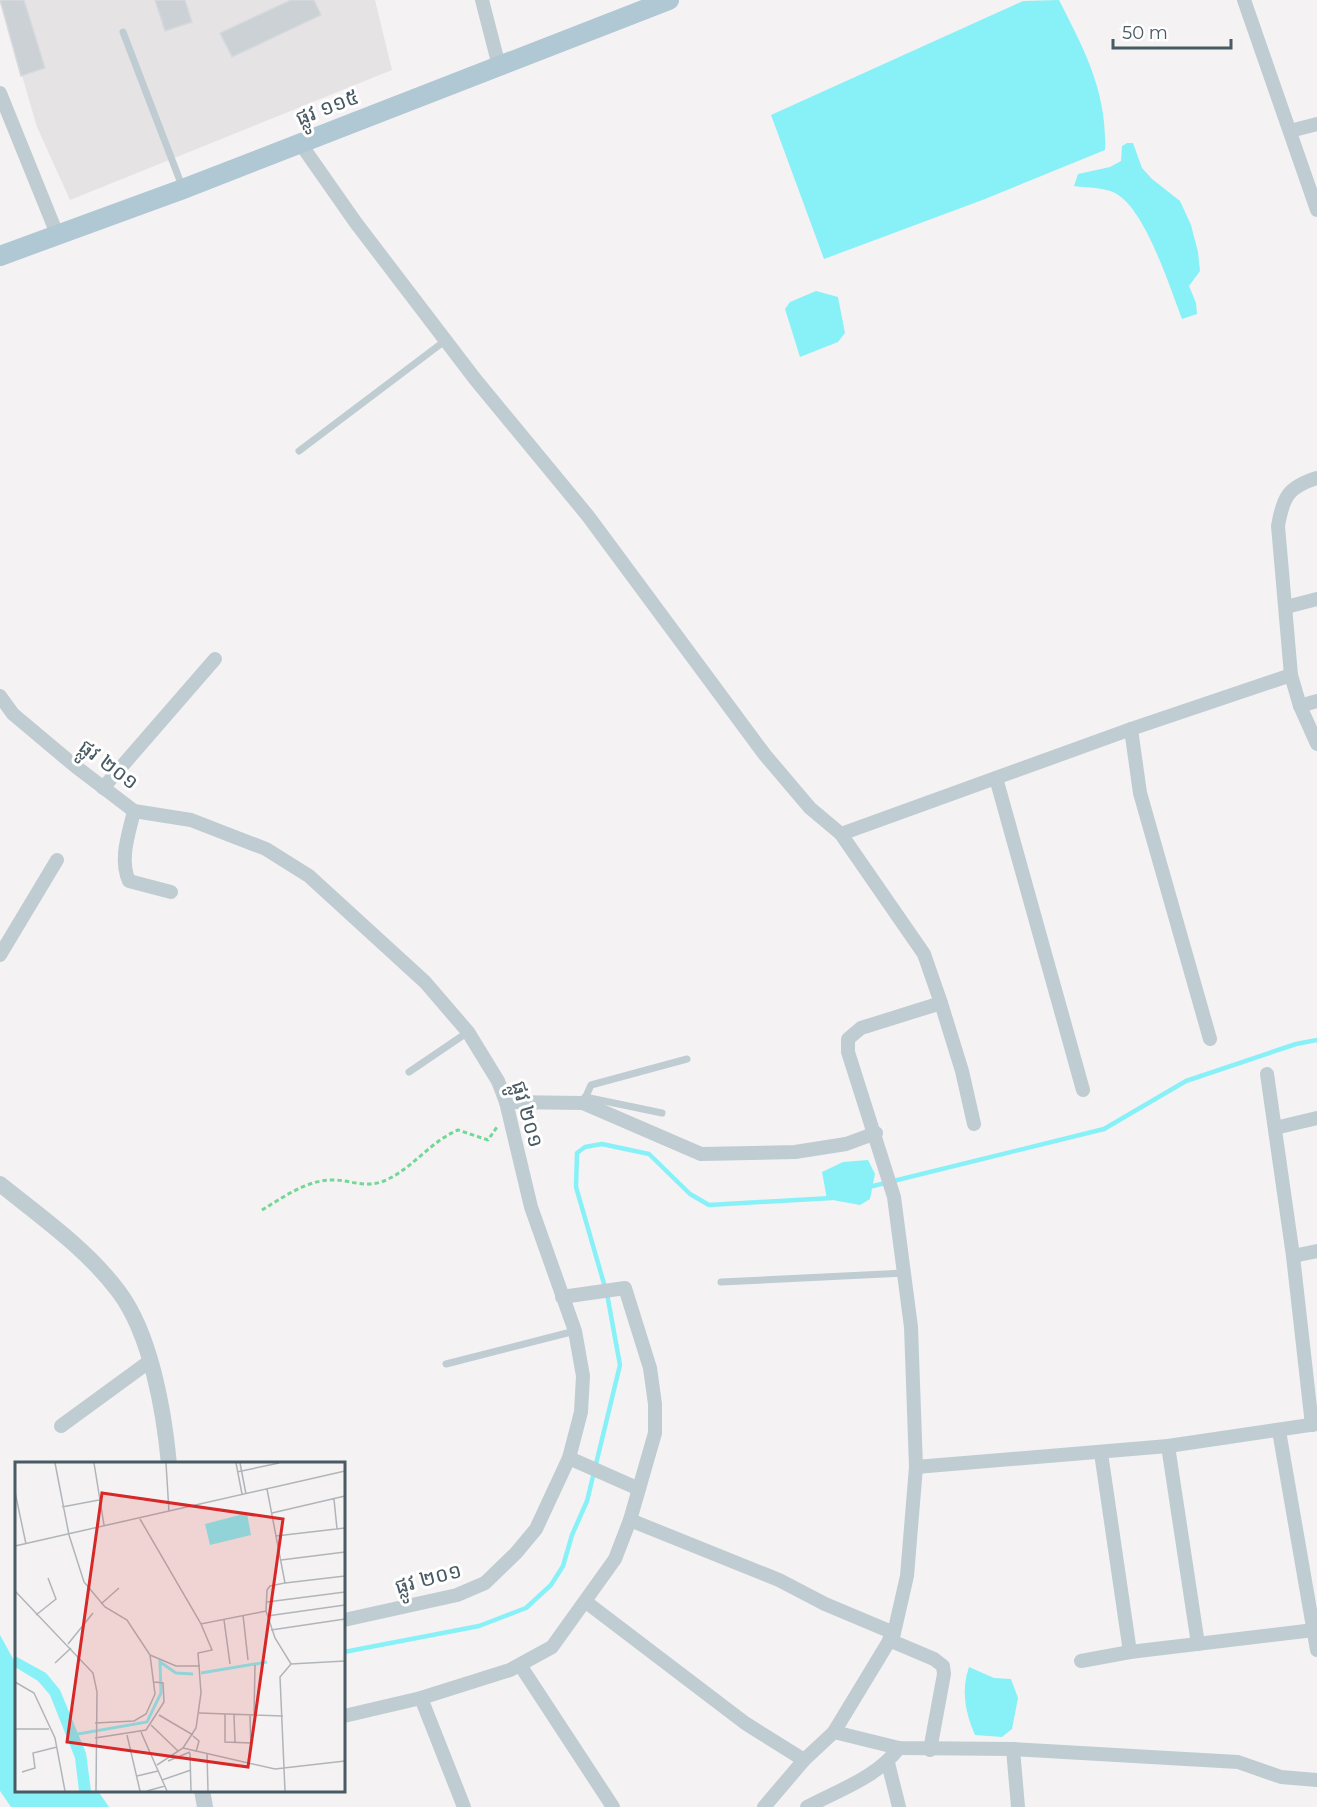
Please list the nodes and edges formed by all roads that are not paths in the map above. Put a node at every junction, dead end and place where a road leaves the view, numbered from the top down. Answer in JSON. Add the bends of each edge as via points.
{"nodes":[{"id":1,"x":482,"y":0,"type":"edge"},
{"id":2,"x":669,"y":0,"type":"edge"},
{"id":3,"x":1244,"y":0,"type":"edge"},
{"id":4,"x":123,"y":32,"type":"dead end"},
{"id":5,"x":499,"y":66,"type":"junction"},
{"id":6,"x":0,"y":93,"type":"edge"},
{"id":7,"x":1317,"y":124,"type":"edge"},
{"id":8,"x":1290,"y":131,"type":"junction"},
{"id":9,"x":300,"y":143,"type":"junction"},
{"id":10,"x":183,"y":189,"type":"junction"},
{"id":11,"x":1317,"y":210,"type":"edge"},
{"id":12,"x":57,"y":234,"type":"junction"},
{"id":13,"x":0,"y":256,"type":"edge"},
{"id":14,"x":446,"y":340,"type":"junction"},
{"id":15,"x":299,"y":451,"type":"dead end"},
{"id":16,"x":1317,"y":478,"type":"edge"},
{"id":17,"x":1317,"y":599,"type":"edge"},
{"id":18,"x":1286,"y":607,"type":"junction"},
{"id":19,"x":215,"y":660,"type":"dead end"},
{"id":20,"x":1291,"y":675,"type":"junction"},
{"id":21,"x":0,"y":696,"type":"edge"},
{"id":22,"x":1317,"y":701,"type":"edge"},
{"id":23,"x":1300,"y":706,"type":"junction"},
{"id":24,"x":1131,"y":729,"type":"junction"},
{"id":25,"x":1317,"y":744,"type":"edge"},
{"id":26,"x":996,"y":778,"type":"junction"},
{"id":27,"x":103,"y":788,"type":"junction"},
{"id":28,"x":135,"y":811,"type":"junction"},
{"id":29,"x":841,"y":834,"type":"junction"},
{"id":30,"x":57,"y":860,"type":"dead end"},
{"id":31,"x":171,"y":892,"type":"dead end"},
{"id":32,"x":0,"y":955,"type":"edge"},
{"id":33,"x":941,"y":1004,"type":"junction"},
{"id":34,"x":468,"y":1032,"type":"junction"},
{"id":35,"x":1210,"y":1039,"type":"dead end"},
{"id":36,"x":687,"y":1059,"type":"dead end"},
{"id":37,"x":409,"y":1072,"type":"dead end"},
{"id":38,"x":1267,"y":1074,"type":"dead end"},
{"id":39,"x":1083,"y":1090,"type":"dead end"},
{"id":40,"x":584,"y":1100,"type":"junction"},
{"id":41,"x":507,"y":1108,"type":"junction"},
{"id":42,"x":662,"y":1113,"type":"dead end"},
{"id":43,"x":1317,"y":1118,"type":"edge"},
{"id":44,"x":974,"y":1124,"type":"dead end"},
{"id":45,"x":1275,"y":1128,"type":"junction"},
{"id":46,"x":876,"y":1133,"type":"junction"},
{"id":47,"x":0,"y":1184,"type":"edge"},
{"id":48,"x":1317,"y":1251,"type":"edge"},
{"id":49,"x":1293,"y":1256,"type":"junction"},
{"id":50,"x":905,"y":1273,"type":"junction"},
{"id":51,"x":721,"y":1282,"type":"dead end"},
{"id":52,"x":562,"y":1297,"type":"junction"},
{"id":53,"x":575,"y":1331,"type":"junction"},
{"id":54,"x":150,"y":1361,"type":"junction"},
{"id":55,"x":446,"y":1364,"type":"dead end"},
{"id":56,"x":1314,"y":1425,"type":"edge"},
{"id":57,"x":61,"y":1426,"type":"dead end"},
{"id":58,"x":1279,"y":1431,"type":"junction"},
{"id":59,"x":1168,"y":1446,"type":"junction"},
{"id":60,"x":1101,"y":1453,"type":"junction"},
{"id":61,"x":569,"y":1458,"type":"junction"},
{"id":62,"x":170,"y":1462,"type":"edge"},
{"id":63,"x":916,"y":1467,"type":"junction"},
{"id":64,"x":639,"y":1489,"type":"junction"},
{"id":65,"x":630,"y":1520,"type":"junction"},
{"id":66,"x":586,"y":1602,"type":"junction"},
{"id":67,"x":345,"y":1620,"type":"edge"},
{"id":68,"x":1314,"y":1630,"type":"junction"},
{"id":69,"x":892,"y":1636,"type":"junction"},
{"id":70,"x":1198,"y":1644,"type":"junction"},
{"id":71,"x":1317,"y":1650,"type":"edge"},
{"id":72,"x":1130,"y":1652,"type":"junction"},
{"id":73,"x":1080,"y":1661,"type":"dead end"},
{"id":74,"x":520,"y":1665,"type":"junction"},
{"id":75,"x":421,"y":1698,"type":"junction"},
{"id":76,"x":345,"y":1716,"type":"edge"},
{"id":77,"x":834,"y":1732,"type":"junction"},
{"id":78,"x":899,"y":1748,"type":"junction"},
{"id":79,"x":1013,"y":1749,"type":"junction"},
{"id":80,"x":930,"y":1750,"type":"junction"},
{"id":81,"x":804,"y":1760,"type":"junction"},
{"id":82,"x":888,"y":1763,"type":"junction"},
{"id":83,"x":1317,"y":1780,"type":"edge"},
{"id":84,"x":202,"y":1792,"type":"edge"},
{"id":85,"x":205,"y":1807,"type":"edge"},
{"id":86,"x":464,"y":1807,"type":"edge"},
{"id":87,"x":613,"y":1807,"type":"edge"},
{"id":88,"x":764,"y":1807,"type":"edge"},
{"id":89,"x":807,"y":1807,"type":"edge"},
{"id":90,"x":899,"y":1807,"type":"edge"},
{"id":91,"x":1018,"y":1807,"type":"edge"}],
"edges":[{"from":1,"to":5,"type":"street"},
{"from":2,"to":5,"type":"main road","name":"ផ្លូវ ១១៥"},
{"from":3,"to":8,"type":"street"},
{"from":4,"to":10,"type":"lane"},
{"from":5,"to":9,"type":"main road","name":"ផ្លូវ ១១៥"},
{"from":6,"to":12,"type":"street"},
{"from":7,"to":8,"type":"street"},
{"from":8,"to":11,"type":"street"},
{"from":9,"to":10,"type":"main road","name":"ផ្លូវ ១១៥"},
{"from":9,"to":14,"type":"street"},
{"from":10,"to":12,"type":"main road","name":"ផ្លូវ ១១៥"},
{"from":12,"to":13,"type":"main road","name":"ផ្លូវ ១១៥"},
{"from":14,"to":15,"type":"lane"},
{"from":14,"to":29,"type":"street","via":[[588,516],[765,755],[810,808]]},
{"from":16,"to":18,"type":"street","via":[[1291,489],[1282,504],[1278,526]]},
{"from":17,"to":18,"type":"street"},
{"from":18,"to":20,"type":"street"},
{"from":19,"to":27,"type":"street"},
{"from":20,"to":23,"type":"street"},
{"from":20,"to":24,"type":"street"},
{"from":21,"to":27,"type":"street","name":"ផ្លូវ ២០១","via":[[14,714]]},
{"from":22,"to":23,"type":"street"},
{"from":23,"to":25,"type":"street"},
{"from":24,"to":26,"type":"street"},
{"from":24,"to":35,"type":"street","via":[[1140,793]]},
{"from":26,"to":29,"type":"street"},
{"from":26,"to":39,"type":"street"},
{"from":27,"to":28,"type":"street","name":"ផ្លូវ ២០១"},
{"from":28,"to":31,"type":"street","via":[[125,844],[129,881]]},
{"from":28,"to":34,"type":"street","name":"ផ្លូវ ២០១","via":[[191,820],[266,849],[309,876],[425,981]]},
{"from":29,"to":33,"type":"street","via":[[924,954]]},
{"from":30,"to":32,"type":"street"},
{"from":33,"to":44,"type":"street"},
{"from":33,"to":46,"type":"street","via":[[861,1028],[848,1039],[848,1052]]},
{"from":34,"to":37,"type":"lane"},
{"from":34,"to":41,"type":"street","name":"ផ្លូវ ២០១","via":[[498,1081]]},
{"from":36,"to":40,"type":"lane","via":[[591,1085]]},
{"from":38,"to":45,"type":"street"},
{"from":40,"to":41,"type":"street"},
{"from":40,"to":42,"type":"lane"},
{"from":40,"to":46,"type":"street","via":[[701,1154],[795,1152],[846,1144]]},
{"from":41,"to":52,"type":"street","name":"ផ្លូវ ២០១","via":[[531,1207]]},
{"from":43,"to":45,"type":"street"},
{"from":45,"to":49,"type":"street"},
{"from":46,"to":50,"type":"street","via":[[893,1193]]},
{"from":47,"to":54,"type":"street","via":[[81,1250],[120,1293]]},
{"from":48,"to":49,"type":"street"},
{"from":49,"to":56,"type":"street"},
{"from":50,"to":51,"type":"lane"},
{"from":50,"to":63,"type":"street"},
{"from":52,"to":53,"type":"street","name":"ផ្លូវ ២០១"},
{"from":52,"to":64,"type":"street","via":[[625,1288],[651,1368],[656,1404],[655,1433]]},
{"from":53,"to":55,"type":"lane"},
{"from":53,"to":61,"type":"street","name":"ផ្លូវ ២០១","via":[[583,1376],[581,1412]]},
{"from":54,"to":57,"type":"street"},
{"from":54,"to":62,"type":"street"},
{"from":56,"to":58,"type":"street"},
{"from":58,"to":59,"type":"street"},
{"from":58,"to":68,"type":"street"},
{"from":59,"to":60,"type":"street"},
{"from":59,"to":70,"type":"street"},
{"from":60,"to":63,"type":"street"},
{"from":60,"to":72,"type":"street"},
{"from":61,"to":64,"type":"street"},
{"from":61,"to":67,"type":"street","name":"ផ្លូវ ២០១","via":[[536,1529],[485,1583],[457,1595]]},
{"from":63,"to":69,"type":"street","via":[[907,1576]]},
{"from":64,"to":65,"type":"street"},
{"from":65,"to":66,"type":"street","via":[[615,1559]]},
{"from":65,"to":69,"type":"street","via":[[779,1580]]},
{"from":66,"to":74,"type":"street","via":[[552,1647]]},
{"from":66,"to":81,"type":"street","via":[[745,1723]]},
{"from":68,"to":70,"type":"street"},
{"from":68,"to":71,"type":"street"},
{"from":69,"to":77,"type":"street"},
{"from":69,"to":80,"type":"street","via":[[943,1666]]},
{"from":70,"to":72,"type":"street"},
{"from":72,"to":73,"type":"street"},
{"from":74,"to":75,"type":"street"},
{"from":74,"to":87,"type":"street"},
{"from":75,"to":76,"type":"street"},
{"from":75,"to":86,"type":"street"},
{"from":77,"to":78,"type":"street"},
{"from":77,"to":81,"type":"street"},
{"from":78,"to":80,"type":"street"},
{"from":78,"to":82,"type":"street"},
{"from":79,"to":80,"type":"street"},
{"from":79,"to":83,"type":"street","via":[[1238,1762],[1281,1777]]},
{"from":79,"to":91,"type":"street"},
{"from":81,"to":88,"type":"street"},
{"from":82,"to":89,"type":"street"},
{"from":82,"to":90,"type":"street"},
{"from":84,"to":85,"type":"street"}]}
